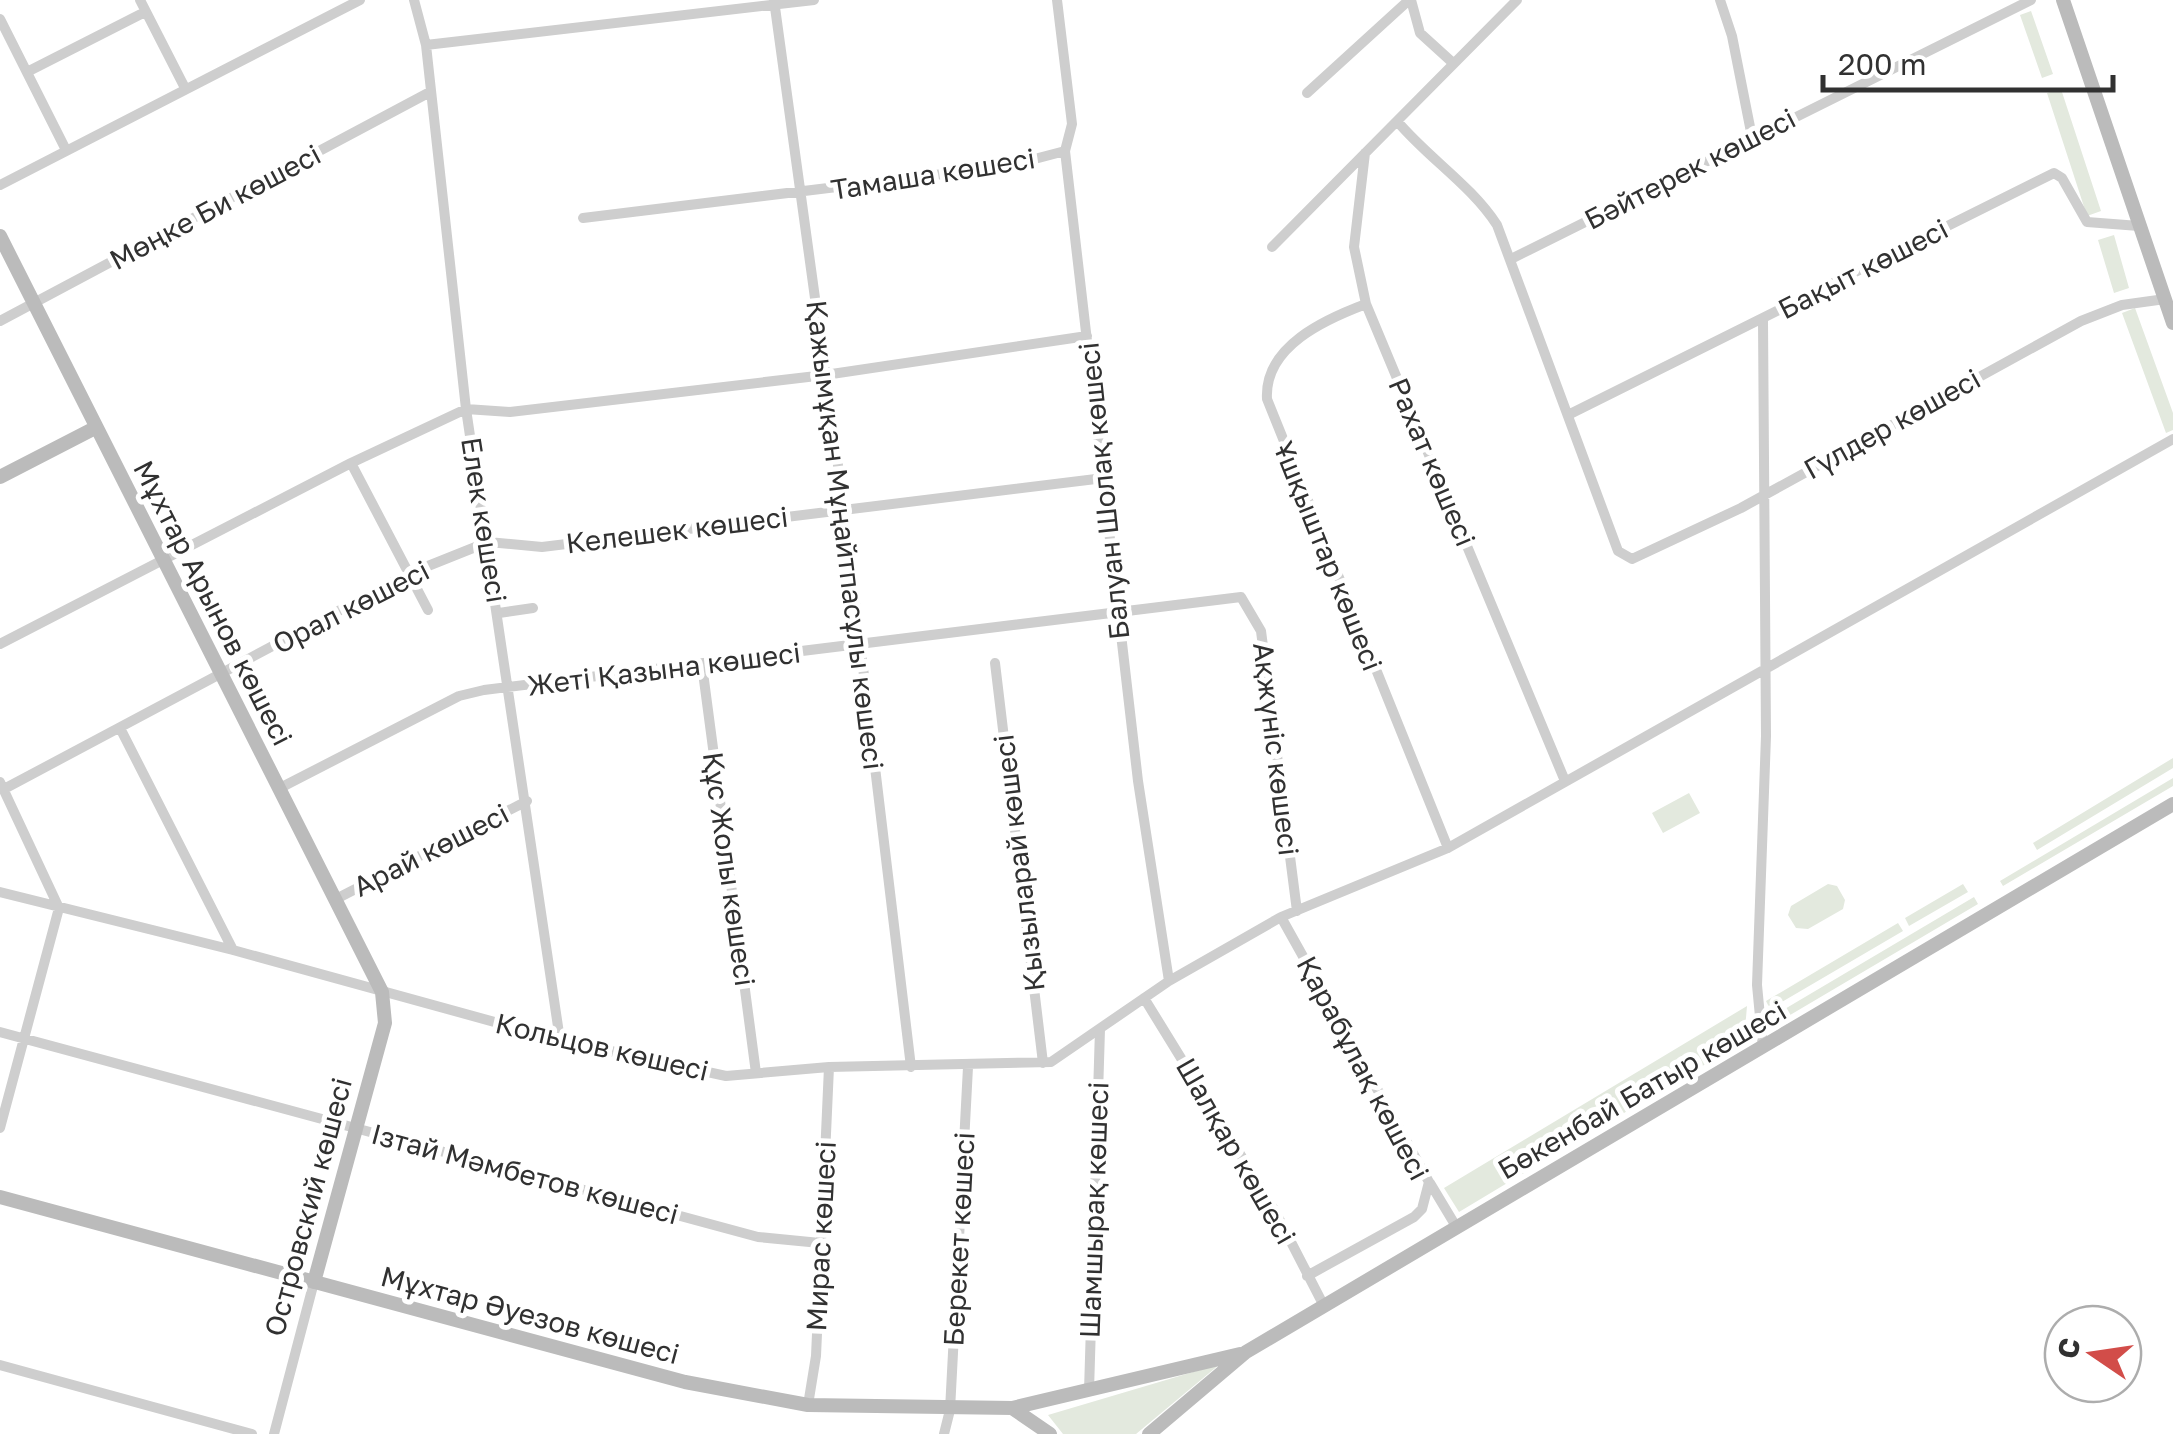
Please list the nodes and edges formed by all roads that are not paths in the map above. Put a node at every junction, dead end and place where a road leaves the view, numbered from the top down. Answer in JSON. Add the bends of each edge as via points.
{"nodes":[{"id":1,"x":140,"y":0,"type":"edge"},
{"id":2,"x":360,"y":0,"type":"edge"},
{"id":3,"x":414,"y":0,"type":"edge"},
{"id":4,"x":814,"y":0,"type":"edge"},
{"id":5,"x":1058,"y":0,"type":"edge"},
{"id":6,"x":1410,"y":0,"type":"edge"},
{"id":7,"x":1517,"y":0,"type":"edge"},
{"id":8,"x":1720,"y":0,"type":"edge"},
{"id":9,"x":2031,"y":0,"type":"edge"},
{"id":10,"x":2063,"y":0,"type":"edge"},
{"id":11,"x":774,"y":2,"type":"edge"},
{"id":12,"x":145,"y":12,"type":"junction"},
{"id":13,"x":0,"y":19,"type":"edge"},
{"id":14,"x":426,"y":44,"type":"junction"},
{"id":15,"x":1453,"y":62,"type":"junction"},
{"id":16,"x":27,"y":72,"type":"junction"},
{"id":17,"x":185,"y":88,"type":"junction"},
{"id":18,"x":430,"y":92,"type":"junction"},
{"id":19,"x":1307,"y":93,"type":"dead end"},
{"id":20,"x":1396,"y":121,"type":"junction"},
{"id":21,"x":1752,"y":137,"type":"junction"},
{"id":22,"x":66,"y":150,"type":"junction"},
{"id":23,"x":1064,"y":152,"type":"junction"},
{"id":24,"x":1365,"y":153,"type":"junction"},
{"id":25,"x":0,"y":185,"type":"edge"},
{"id":26,"x":800,"y":194,"type":"junction"},
{"id":27,"x":583,"y":218,"type":"dead end"},
{"id":28,"x":2139,"y":226,"type":"junction"},
{"id":29,"x":0,"y":236,"type":"edge"},
{"id":30,"x":1272,"y":248,"type":"dead end"},
{"id":31,"x":1511,"y":259,"type":"junction"},
{"id":32,"x":2165,"y":299,"type":"junction"},
{"id":33,"x":32,"y":304,"type":"junction"},
{"id":34,"x":1366,"y":304,"type":"junction"},
{"id":35,"x":0,"y":321,"type":"edge"},
{"id":36,"x":1762,"y":321,"type":"junction"},
{"id":37,"x":2173,"y":323,"type":"edge"},
{"id":38,"x":1087,"y":336,"type":"junction"},
{"id":39,"x":826,"y":376,"type":"junction"},
{"id":40,"x":466,"y":409,"type":"junction"},
{"id":41,"x":1570,"y":414,"type":"junction"},
{"id":42,"x":95,"y":428,"type":"junction"},
{"id":43,"x":2173,"y":439,"type":"edge"},
{"id":44,"x":350,"y":463,"type":"junction"},
{"id":45,"x":0,"y":478,"type":"edge"},
{"id":46,"x":1104,"y":478,"type":"junction"},
{"id":47,"x":1767,"y":493,"type":"junction"},
{"id":48,"x":844,"y":509,"type":"junction"},
{"id":49,"x":488,"y":542,"type":"junction"},
{"id":50,"x":161,"y":560,"type":"junction"},
{"id":51,"x":408,"y":574,"type":"junction"},
{"id":52,"x":533,"y":608,"type":"dead end"},
{"id":53,"x":428,"y":610,"type":"dead end"},
{"id":54,"x":498,"y":614,"type":"junction"},
{"id":55,"x":1118,"y":614,"type":"junction"},
{"id":56,"x":860,"y":643,"type":"junction"},
{"id":57,"x":0,"y":644,"type":"edge"},
{"id":58,"x":995,"y":663,"type":"dead end"},
{"id":59,"x":702,"y":665,"type":"junction"},
{"id":60,"x":1765,"y":671,"type":"junction"},
{"id":61,"x":220,"y":675,"type":"junction"},
{"id":62,"x":508,"y":689,"type":"junction"},
{"id":63,"x":120,"y":728,"type":"junction"},
{"id":64,"x":1565,"y":781,"type":"junction"},
{"id":65,"x":2,"y":785,"type":"edge"},
{"id":66,"x":280,"y":788,"type":"junction"},
{"id":67,"x":527,"y":801,"type":"junction"},
{"id":68,"x":2173,"y":804,"type":"edge"},
{"id":69,"x":1448,"y":848,"type":"junction"},
{"id":70,"x":0,"y":892,"type":"edge"},
{"id":71,"x":336,"y":899,"type":"junction"},
{"id":72,"x":59,"y":908,"type":"junction"},
{"id":73,"x":1296,"y":911,"type":"junction"},
{"id":74,"x":1281,"y":917,"type":"junction"},
{"id":75,"x":233,"y":950,"type":"junction"},
{"id":76,"x":1169,"y":981,"type":"junction"},
{"id":77,"x":382,"y":992,"type":"junction"},
{"id":78,"x":1144,"y":998,"type":"junction"},
{"id":79,"x":1100,"y":1029,"type":"junction"},
{"id":80,"x":0,"y":1032,"type":"edge"},
{"id":81,"x":24,"y":1039,"type":"junction"},
{"id":82,"x":560,"y":1040,"type":"junction"},
{"id":83,"x":1763,"y":1048,"type":"junction"},
{"id":84,"x":1044,"y":1063,"type":"junction"},
{"id":85,"x":830,"y":1067,"type":"junction"},
{"id":86,"x":911,"y":1067,"type":"junction"},
{"id":87,"x":968,"y":1067,"type":"junction"},
{"id":88,"x":756,"y":1073,"type":"junction"},
{"id":89,"x":0,"y":1128,"type":"edge"},
{"id":90,"x":354,"y":1128,"type":"junction"},
{"id":91,"x":1429,"y":1182,"type":"junction"},
{"id":92,"x":0,"y":1197,"type":"edge"},
{"id":93,"x":1457,"y":1228,"type":"junction"},
{"id":94,"x":820,"y":1243,"type":"junction"},
{"id":95,"x":1307,"y":1276,"type":"junction"},
{"id":96,"x":314,"y":1282,"type":"junction"},
{"id":97,"x":1324,"y":1306,"type":"junction"},
{"id":98,"x":1246,"y":1352,"type":"junction"},
{"id":99,"x":0,"y":1365,"type":"edge"},
{"id":100,"x":1089,"y":1391,"type":"junction"},
{"id":101,"x":808,"y":1405,"type":"junction"},
{"id":102,"x":1012,"y":1408,"type":"junction"},
{"id":103,"x":950,"y":1410,"type":"junction"},
{"id":104,"x":252,"y":1434,"type":"edge"},
{"id":105,"x":274,"y":1434,"type":"edge"},
{"id":106,"x":944,"y":1434,"type":"edge"},
{"id":107,"x":1050,"y":1434,"type":"edge"},
{"id":108,"x":1148,"y":1434,"type":"edge"}],
"edges":[{"from":1,"to":12,"type":"street"},
{"from":2,"to":17,"type":"street"},
{"from":3,"to":14,"type":"street","name":"Елек көшесі"},
{"from":4,"to":11,"type":"street"},
{"from":5,"to":23,"type":"street","name":"Балуан Шолақ көшесі","via":[[1072,124]]},
{"from":6,"to":15,"type":"street","via":[[1420,32]]},
{"from":6,"to":19,"type":"street"},
{"from":7,"to":15,"type":"street"},
{"from":8,"to":21,"type":"street"},
{"from":9,"to":21,"type":"street","name":"Бәйтерек көшесі"},
{"from":10,"to":28,"type":"street"},
{"from":11,"to":14,"type":"street"},
{"from":11,"to":26,"type":"street","name":"Қажымұқан Мұңайтпасұлы көшесі"},
{"from":12,"to":16,"type":"street"},
{"from":12,"to":17,"type":"street"},
{"from":13,"to":16,"type":"street"},
{"from":14,"to":18,"type":"street","name":"Елек көшесі"},
{"from":15,"to":20,"type":"street"},
{"from":16,"to":22,"type":"street"},
{"from":17,"to":22,"type":"street"},
{"from":18,"to":33,"type":"street","name":"Мөңке Би көшесі"},
{"from":18,"to":40,"type":"street","name":"Елек көшесі"},
{"from":20,"to":24,"type":"street"},
{"from":20,"to":31,"type":"street","via":[[1485,207]]},
{"from":21,"to":31,"type":"street","name":"Бәйтерек көшесі"},
{"from":22,"to":25,"type":"street"},
{"from":23,"to":26,"type":"street","name":"Тамаша көшесі","via":[[1008,166]]},
{"from":23,"to":38,"type":"street","name":"Балуан Шолақ көшесі"},
{"from":24,"to":30,"type":"street"},
{"from":24,"to":34,"type":"street","name":"Рахат көшесі","via":[[1354,248]]},
{"from":26,"to":27,"type":"street","name":"Тамаша көшесі"},
{"from":26,"to":39,"type":"street","name":"Қажымұқан Мұңайтпасұлы көшесі"},
{"from":28,"to":32,"type":"street"},
{"from":28,"to":36,"type":"street","name":"Бақыт көшесі","via":[[2087,222],[2054,173]]},
{"from":29,"to":33,"type":"street","name":"Мұхтар Арынов көшесі"},
{"from":31,"to":41,"type":"street"},
{"from":32,"to":37,"type":"street"},
{"from":32,"to":47,"type":"street","name":"Гүлдер көшесі","via":[[2122,305],[2080,322]]},
{"from":33,"to":35,"type":"street","name":"Мөңке Би көшесі"},
{"from":33,"to":42,"type":"street","name":"Мұхтар Арынов көшесі"},
{"from":34,"to":64,"type":"street","name":"Рахат көшесі"},
{"from":34,"to":69,"type":"street","name":"Ұшқыштар көшесі","via":[[1308,330],[1273,373],[1267,399]]},
{"from":36,"to":41,"type":"street","name":"Бақыт көшесі"},
{"from":36,"to":47,"type":"street"},
{"from":38,"to":39,"type":"street"},
{"from":38,"to":46,"type":"street","name":"Балуан Шолақ көшесі"},
{"from":39,"to":40,"type":"street","via":[[510,412]]},
{"from":39,"to":48,"type":"street","name":"Қажымұқан Мұңайтпасұлы көшесі"},
{"from":40,"to":44,"type":"street"},
{"from":40,"to":49,"type":"street","name":"Елек көшесі"},
{"from":41,"to":47,"type":"street","name":"Гүлдер көшесі","via":[[1624,556],[1641,557]]},
{"from":42,"to":45,"type":"street"},
{"from":42,"to":50,"type":"street","name":"Мұхтар Арынов көшесі"},
{"from":43,"to":60,"type":"street","name":"Кольцов көшесі"},
{"from":44,"to":50,"type":"street"},
{"from":44,"to":51,"type":"street"},
{"from":46,"to":48,"type":"street","name":"Келешек көшесі"},
{"from":46,"to":55,"type":"street","name":"Балуан Шолақ көшесі"},
{"from":47,"to":60,"type":"street"},
{"from":48,"to":49,"type":"street","name":"Келешек көшесі","via":[[542,547]]},
{"from":48,"to":56,"type":"street","name":"Қажымұқан Мұңайтпасұлы көшесі"},
{"from":49,"to":51,"type":"street","name":"Орал көшесі"},
{"from":49,"to":54,"type":"street","name":"Елек көшесі"},
{"from":50,"to":57,"type":"street"},
{"from":50,"to":61,"type":"street","name":"Мұхтар Арынов көшесі"},
{"from":51,"to":53,"type":"street"},
{"from":51,"to":61,"type":"street","name":"Орал көшесі"},
{"from":52,"to":54,"type":"street"},
{"from":54,"to":62,"type":"street","name":"Елек көшесі"},
{"from":55,"to":56,"type":"street","name":"Жеті Қазына көшесі"},
{"from":55,"to":73,"type":"street","name":"Ақжүніс көшесі","via":[[1242,597],[1254,617],[1261,630]]},
{"from":55,"to":76,"type":"street","name":"Балуан Шолақ көшесі"},
{"from":56,"to":59,"type":"street","name":"Жеті Қазына көшесі"},
{"from":56,"to":86,"type":"street","name":"Қажымұқан Мұңайтпасұлы көшесі"},
{"from":58,"to":84,"type":"street","name":"Қызыларай көшесі"},
{"from":59,"to":62,"type":"street","name":"Жеті Қазына көшесі"},
{"from":59,"to":88,"type":"street","name":"Құс Жолы көшесі"},
{"from":60,"to":64,"type":"street","name":"Кольцов көшесі"},
{"from":60,"to":83,"type":"street","via":[[1756,985]]},
{"from":61,"to":63,"type":"street","name":"Орал көшесі"},
{"from":61,"to":66,"type":"street","name":"Мұхтар Арынов көшесі"},
{"from":62,"to":66,"type":"street","name":"Жеті Қазына көшесі","via":[[460,696]]},
{"from":62,"to":67,"type":"street","name":"Елек көшесі"},
{"from":63,"to":65,"type":"street","name":"Орал көшесі"},
{"from":63,"to":75,"type":"street"},
{"from":64,"to":69,"type":"street","name":"Кольцов көшесі"},
{"from":65,"to":72,"type":"street"},
{"from":66,"to":71,"type":"street","name":"Мұхтар Арынов көшесі"},
{"from":67,"to":71,"type":"street","name":"Арай көшесі"},
{"from":67,"to":82,"type":"street","name":"Елек көшесі"},
{"from":68,"to":83,"type":"street","name":"Бөкенбай Батыр көшесі"},
{"from":69,"to":73,"type":"street","name":"Кольцов көшесі"},
{"from":70,"to":72,"type":"street","name":"Кольцов көшесі"},
{"from":71,"to":77,"type":"street","name":"Мұхтар Арынов көшесі"},
{"from":72,"to":75,"type":"street","name":"Кольцов көшесі"},
{"from":72,"to":81,"type":"street"},
{"from":73,"to":74,"type":"street","name":"Кольцов көшесі"},
{"from":74,"to":76,"type":"street","name":"Кольцов көшесі"},
{"from":74,"to":91,"type":"street","name":"Қарабұлақ көшесі"},
{"from":75,"to":77,"type":"street","name":"Кольцов көшесі"},
{"from":76,"to":78,"type":"street","name":"Кольцов көшесі"},
{"from":77,"to":82,"type":"street","name":"Кольцов көшесі"},
{"from":77,"to":90,"type":"street","name":"Островский көшесі","via":[[384,1023]]},
{"from":78,"to":79,"type":"street","name":"Кольцов көшесі"},
{"from":78,"to":95,"type":"street","name":"Шалқар көшесі","via":[[1275,1211]]},
{"from":79,"to":84,"type":"street","name":"Кольцов көшесі"},
{"from":79,"to":100,"type":"street","name":"Шамшырақ көшесі"},
{"from":80,"to":81,"type":"street","name":"Ізтай Мәмбетов көшесі"},
{"from":81,"to":89,"type":"street"},
{"from":81,"to":90,"type":"street","name":"Ізтай Мәмбетов көшесі"},
{"from":82,"to":88,"type":"street","name":"Кольцов көшесі","via":[[726,1076]]},
{"from":83,"to":93,"type":"street","name":"Бөкенбай Батыр көшесі"},
{"from":84,"to":87,"type":"street","name":"Кольцов көшесі"},
{"from":85,"to":86,"type":"street","name":"Кольцов көшесі"},
{"from":85,"to":88,"type":"street","name":"Кольцов көшесі"},
{"from":85,"to":94,"type":"street","name":"Мирас көшесі"},
{"from":86,"to":87,"type":"street","name":"Кольцов көшесі"},
{"from":87,"to":103,"type":"street","name":"Берекет көшесі"},
{"from":90,"to":94,"type":"street","name":"Ізтай Мәмбетов көшесі","via":[[758,1237]]},
{"from":90,"to":96,"type":"street","name":"Островский көшесі"},
{"from":91,"to":93,"type":"street"},
{"from":91,"to":95,"type":"street","name":"Қарабұлақ көшесі","via":[[1414,1217]]},
{"from":92,"to":96,"type":"street","name":"Мұхтар Әуезов көшесі"},
{"from":93,"to":97,"type":"street","name":"Бөкенбай Батыр көшесі"},
{"from":94,"to":101,"type":"street","name":"Мирас көшесі"},
{"from":95,"to":97,"type":"street","name":"Шалқар көшесі"},
{"from":96,"to":101,"type":"street","name":"Мұхтар Әуезов көшесі","via":[[685,1382]]},
{"from":96,"to":105,"type":"street","name":"Островский көшесі"},
{"from":97,"to":98,"type":"street","name":"Бөкенбай Батыр көшесі"},
{"from":98,"to":100,"type":"street","name":"Мұхтар Әуезов көшесі"},
{"from":98,"to":108,"type":"street","name":"Бөкенбай Батыр көшесі"},
{"from":99,"to":104,"type":"street"},
{"from":100,"to":102,"type":"street","name":"Мұхтар Әуезов көшесі"},
{"from":101,"to":103,"type":"street","name":"Мұхтар Әуезов көшесі"},
{"from":102,"to":103,"type":"street","name":"Мұхтар Әуезов көшесі"},
{"from":102,"to":107,"type":"street"},
{"from":103,"to":106,"type":"street","name":"Берекет көшесі"}]}
